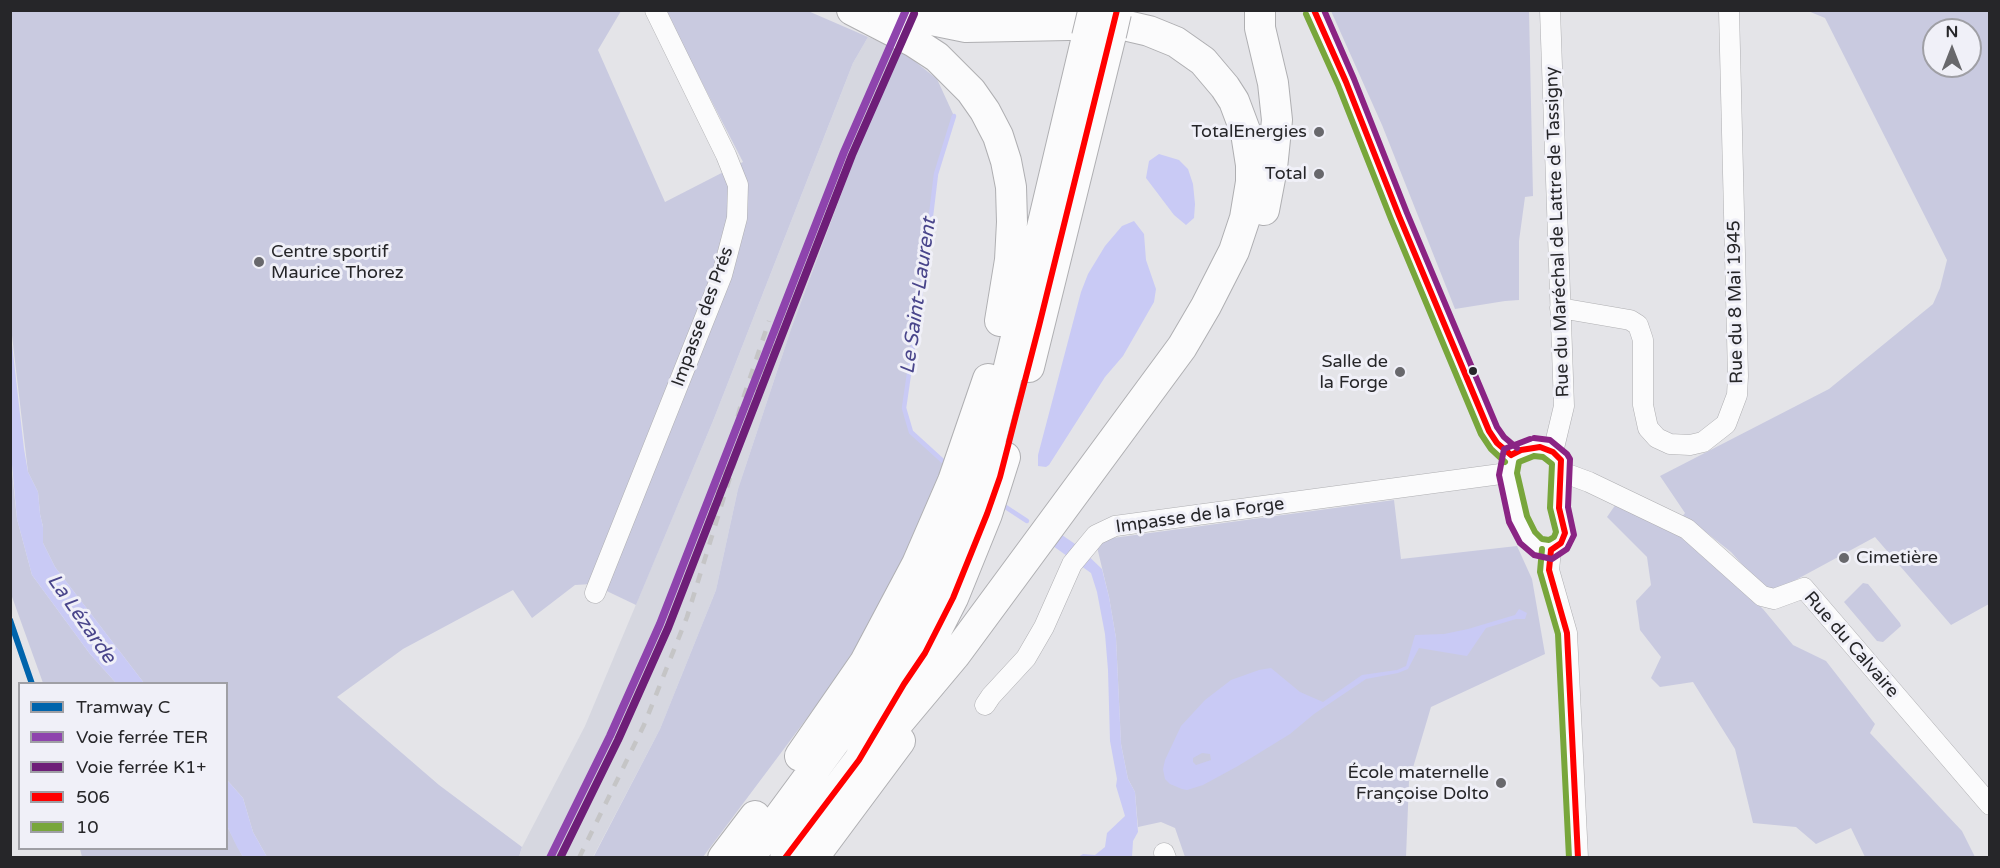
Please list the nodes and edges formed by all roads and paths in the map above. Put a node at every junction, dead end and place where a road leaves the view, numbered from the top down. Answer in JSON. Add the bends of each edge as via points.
{"nodes":[{"id":1,"x":655,"y":10,"type":"edge"},
{"id":2,"x":852,"y":10,"type":"edge"},
{"id":3,"x":904,"y":10,"type":"edge"},
{"id":4,"x":1260,"y":10,"type":"edge"},
{"id":5,"x":1314,"y":10,"type":"edge"},
{"id":6,"x":1550,"y":10,"type":"edge"},
{"id":7,"x":1729,"y":10,"type":"edge"},
{"id":8,"x":1103,"y":20,"type":"edge"},
{"id":9,"x":1560,"y":308,"type":"junction"},
{"id":10,"x":1182,"y":347,"type":"junction"},
{"id":11,"x":993,"y":362,"type":"junction"},
{"id":12,"x":1553,"y":452,"type":"junction"},
{"id":13,"x":1510,"y":464,"type":"junction"},
{"id":14,"x":1562,"y":474,"type":"junction"},
{"id":15,"x":959,"y":518,"type":"junction"},
{"id":16,"x":1551,"y":550,"type":"junction"},
{"id":17,"x":595,"y":593,"type":"dead end"},
{"id":18,"x":955,"y":655,"type":"junction"},
{"id":19,"x":985,"y":705,"type":"dead end"},
{"id":20,"x":859,"y":760,"type":"junction"},
{"id":21,"x":1989,"y":805,"type":"edge"},
{"id":22,"x":723,"y":858,"type":"edge"},
{"id":23,"x":749,"y":858,"type":"edge"},
{"id":24,"x":785,"y":858,"type":"edge"},
{"id":25,"x":813,"y":858,"type":"edge"},
{"id":26,"x":1578,"y":858,"type":"edge"}],
"edges":[{"from":1,"to":17,"type":"street","name":"Impasse des Prés","via":[[726,154],[738,185],[738,218],[722,275]]},
{"from":2,"to":11,"type":"highway","via":[[937,57],[971,91],[998,136],[1009,178],[1012,222],[1010,260]]},
{"from":3,"to":10,"type":"highway","via":[[918,17],[966,27],[1098,24],[1135,28],[1176,42],[1214,73],[1241,116],[1249,148],[1251,182],[1234,251]]},
{"from":4,"to":10,"type":"highway","via":[[1276,120],[1265,205],[1238,273],[1215,311]]},
{"from":5,"to":13,"type":"street","via":[[1489,431]]},
{"from":6,"to":9,"type":"street","name":"Rue du Maréchal de Lattre de Tassigny"},
{"from":7,"to":9,"type":"street","name":"Rue du 8 Mai 1945","via":[[1738,375],[1737,395],[1726,424],[1703,442],[1690,445],[1670,444],[1657,438],[1648,428],[1644,405],[1644,340],[1638,325],[1630,320]]},
{"from":8,"to":15,"type":"highway","via":[[987,454]]},
{"from":8,"to":20,"type":"highway","via":[[1040,326],[1000,477],[953,598],[925,653]]},
{"from":9,"to":12,"type":"street","name":"Rue du Maréchal de Lattre de Tassigny","via":[[1564,406]]},
{"from":10,"to":18,"type":"highway"},
{"from":11,"to":15,"type":"highway"},
{"from":11,"to":22,"type":"highway","via":[[953,481],[917,564],[865,662]]},
{"from":12,"to":13,"type":"street","name":"Impasse de la Forge","via":[[1533,447]]},
{"from":12,"to":14,"type":"street","via":[[1561,460]]},
{"from":13,"to":16,"type":"street","via":[[1518,519],[1528,538],[1538,547]]},
{"from":13,"to":19,"type":"street","name":"Impasse de la Forge","via":[[1114,526],[1084,547],[1025,659]]},
{"from":14,"to":16,"type":"street","via":[[1559,508],[1565,533],[1561,543]]},
{"from":14,"to":21,"type":"street","name":"Rue du Calvaire","via":[[1589,482],[1687,529],[1762,596],[1774,599],[1804,588]]},
{"from":15,"to":23,"type":"highway","via":[[905,637],[875,687]]},
{"from":16,"to":26,"type":"street","via":[[1550,570],[1567,633]]},
{"from":18,"to":20,"type":"highway","via":[[898,723]]},
{"from":18,"to":25,"type":"highway","via":[[916,719]]},
{"from":20,"to":24,"type":"highway"}]}
